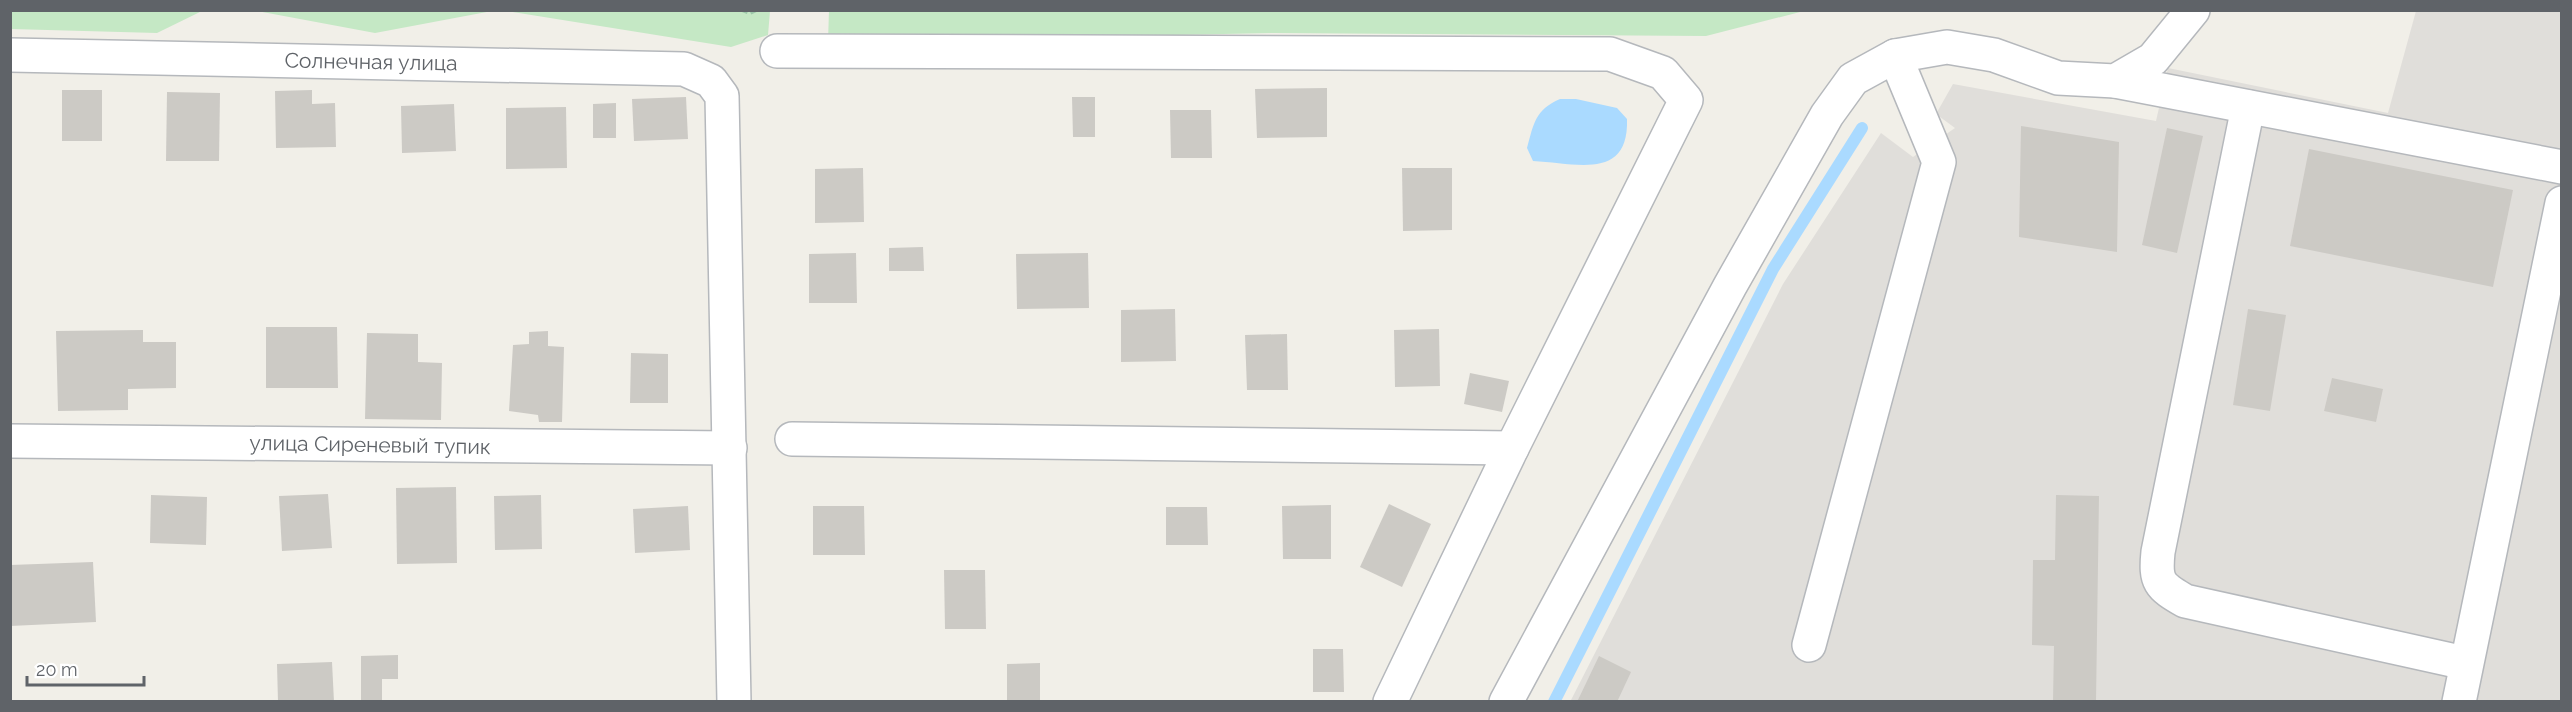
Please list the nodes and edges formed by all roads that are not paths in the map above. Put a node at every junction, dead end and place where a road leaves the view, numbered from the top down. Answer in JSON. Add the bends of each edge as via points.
{"nodes":[{"id":1,"x":2193,"y":10,"type":"edge"},
{"id":2,"x":777,"y":51,"type":"dead end"},
{"id":3,"x":10,"y":55,"type":"edge"},
{"id":4,"x":1895,"y":56,"type":"junction"},
{"id":5,"x":2115,"y":81,"type":"junction"},
{"id":6,"x":2248,"y":107,"type":"junction"},
{"id":7,"x":2562,"y":167,"type":"edge"},
{"id":8,"x":2562,"y":203,"type":"edge"},
{"id":9,"x":792,"y":439,"type":"dead end"},
{"id":10,"x":10,"y":441,"type":"edge"},
{"id":11,"x":730,"y":448,"type":"junction"},
{"id":12,"x":1512,"y":448,"type":"junction"},
{"id":13,"x":1809,"y":645,"type":"dead end"},
{"id":14,"x":2465,"y":663,"type":"junction"},
{"id":15,"x":734,"y":702,"type":"edge"},
{"id":16,"x":1390,"y":702,"type":"edge"},
{"id":17,"x":1506,"y":702,"type":"edge"},
{"id":18,"x":2458,"y":702,"type":"edge"}],
"edges":[{"from":1,"to":5,"type":"street","via":[[2152,59]]},
{"from":2,"to":12,"type":"street","via":[[1610,54],[1663,73],[1686,100]]},
{"from":3,"to":11,"type":"street","name":"Солнечная улица","via":[[684,69],[711,81],[722,96]]},
{"from":4,"to":5,"type":"street","via":[[1947,47],[1994,55],[2058,78]]},
{"from":4,"to":13,"type":"street","via":[[1939,162]]},
{"from":4,"to":17,"type":"street","via":[[1853,79],[1827,115],[1730,286]]},
{"from":5,"to":6,"type":"street"},
{"from":6,"to":7,"type":"street"},
{"from":6,"to":14,"type":"street","via":[[2156,574],[2167,591],[2185,601]]},
{"from":8,"to":14,"type":"street"},
{"from":9,"to":12,"type":"street"},
{"from":10,"to":11,"type":"street","name":"улица Сиреневый тупик"},
{"from":11,"to":15,"type":"street"},
{"from":12,"to":16,"type":"street"},
{"from":14,"to":18,"type":"street"}]}
